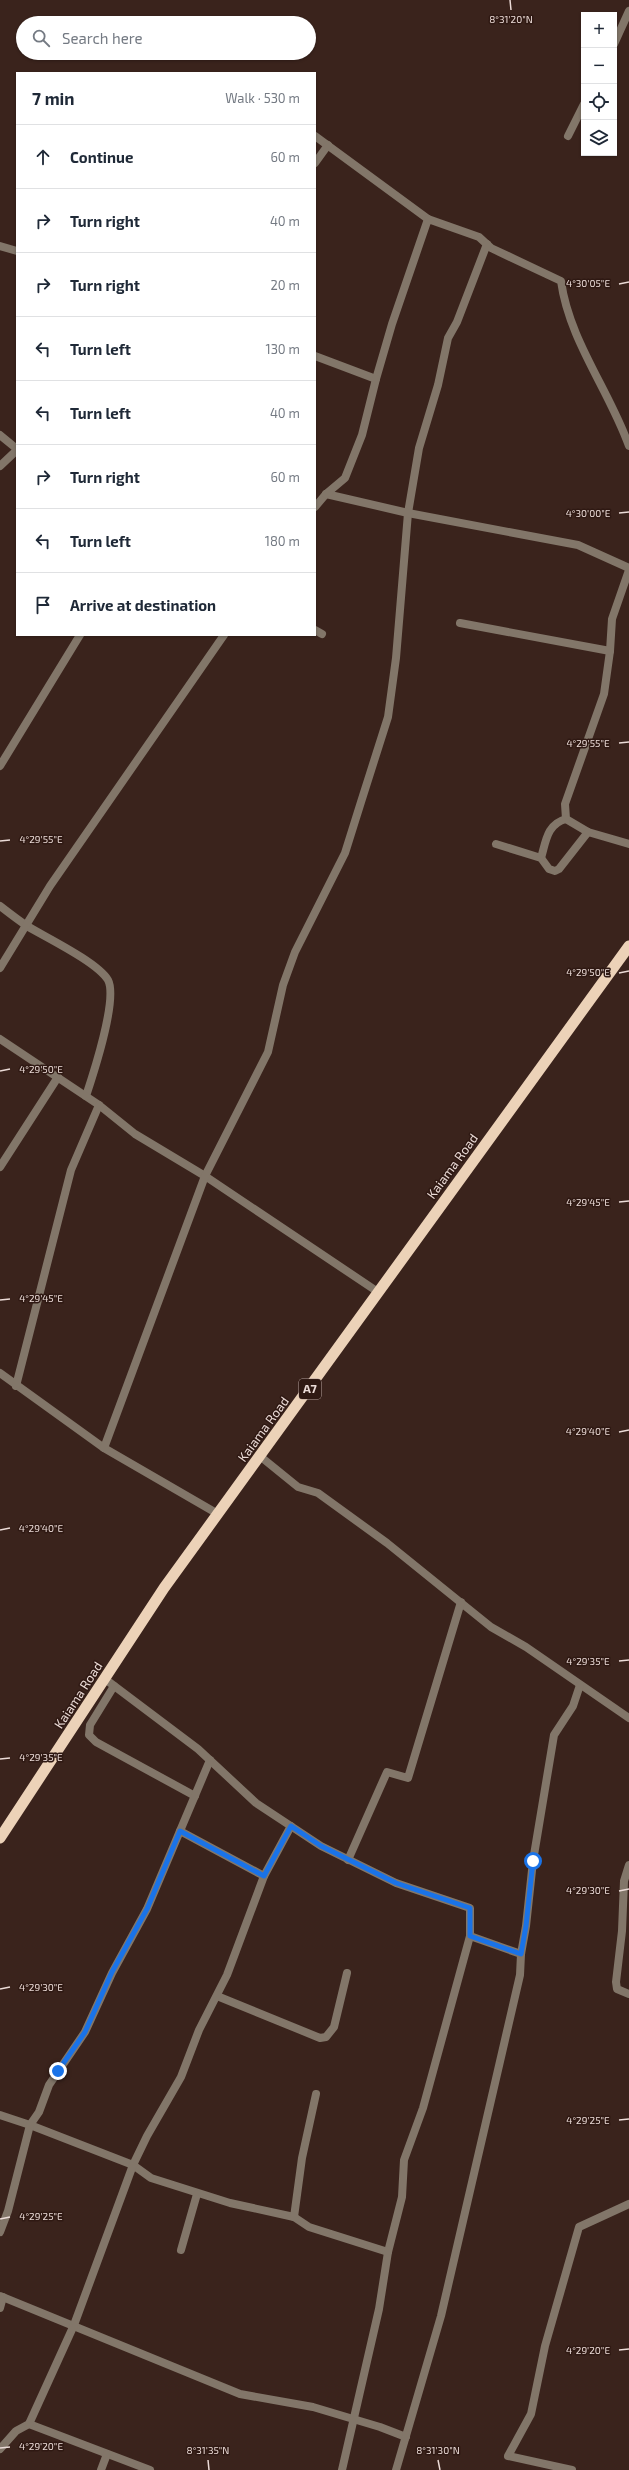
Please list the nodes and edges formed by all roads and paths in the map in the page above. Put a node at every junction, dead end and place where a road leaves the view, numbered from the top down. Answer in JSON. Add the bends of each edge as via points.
{"nodes":[{"id":1,"x":629,"y":11,"type":"edge"},
{"id":2,"x":617,"y":37,"type":"edge"},
{"id":3,"x":581,"y":110,"type":"edge"},
{"id":4,"x":568,"y":136,"type":"dead end"},
{"id":5,"x":316,"y":137,"type":"edge"},
{"id":6,"x":328,"y":145,"type":"junction"},
{"id":7,"x":316,"y":162,"type":"edge"},
{"id":8,"x":428,"y":219,"type":"junction"},
{"id":9,"x":487,"y":244,"type":"junction"},
{"id":10,"x":0,"y":246,"type":"edge"},
{"id":11,"x":16,"y":251,"type":"edge"},
{"id":12,"x":316,"y":356,"type":"edge"},
{"id":13,"x":376,"y":379,"type":"junction"},
{"id":14,"x":0,"y":434,"type":"edge"},
{"id":15,"x":629,"y":446,"type":"edge"},
{"id":16,"x":16,"y":448,"type":"edge"},
{"id":17,"x":16,"y":450,"type":"edge"},
{"id":18,"x":0,"y":466,"type":"edge"},
{"id":19,"x":326,"y":494,"type":"junction"},
{"id":20,"x":316,"y":506,"type":"edge"},
{"id":21,"x":408,"y":513,"type":"junction"},
{"id":22,"x":629,"y":569,"type":"edge"},
{"id":23,"x":460,"y":623,"type":"dead end"},
{"id":24,"x":79,"y":636,"type":"edge"},
{"id":25,"x":223,"y":636,"type":"edge"},
{"id":26,"x":610,"y":651,"type":"junction"},
{"id":27,"x":0,"y":766,"type":"edge"},
{"id":28,"x":566,"y":819,"type":"junction"},
{"id":29,"x":588,"y":832,"type":"junction"},
{"id":30,"x":496,"y":844,"type":"dead end"},
{"id":31,"x":629,"y":844,"type":"edge"},
{"id":32,"x":541,"y":858,"type":"junction"},
{"id":33,"x":0,"y":906,"type":"edge"},
{"id":34,"x":25,"y":924,"type":"junction"},
{"id":35,"x":629,"y":946,"type":"edge"},
{"id":36,"x":0,"y":968,"type":"edge"},
{"id":37,"x":0,"y":1039,"type":"edge"},
{"id":38,"x":58,"y":1077,"type":"junction"},
{"id":39,"x":86,"y":1096,"type":"junction"},
{"id":40,"x":99,"y":1105,"type":"junction"},
{"id":41,"x":0,"y":1167,"type":"edge"},
{"id":42,"x":205,"y":1176,"type":"junction"},
{"id":43,"x":378,"y":1292,"type":"junction"},
{"id":44,"x":0,"y":1374,"type":"edge"},
{"id":45,"x":16,"y":1386,"type":"junction"},
{"id":46,"x":104,"y":1448,"type":"junction"},
{"id":47,"x":261,"y":1457,"type":"junction"},
{"id":48,"x":218,"y":1514,"type":"junction"},
{"id":49,"x":461,"y":1602,"type":"junction"},
{"id":50,"x":110,"y":1683,"type":"junction"},
{"id":51,"x":580,"y":1685,"type":"junction"},
{"id":52,"x":629,"y":1718,"type":"edge"},
{"id":53,"x":210,"y":1760,"type":"junction"},
{"id":54,"x":195,"y":1796,"type":"junction"},
{"id":55,"x":291,"y":1826,"type":"junction"},
{"id":56,"x":180,"y":1831,"type":"junction"},
{"id":57,"x":0,"y":1838,"type":"edge"},
{"id":58,"x":348,"y":1860,"type":"junction"},
{"id":59,"x":629,"y":1865,"type":"edge"},
{"id":60,"x":264,"y":1876,"type":"junction"},
{"id":61,"x":470,"y":1936,"type":"junction"},
{"id":62,"x":521,"y":1954,"type":"junction"},
{"id":63,"x":347,"y":1974,"type":"dead end"},
{"id":64,"x":629,"y":1994,"type":"edge"},
{"id":65,"x":217,"y":1996,"type":"junction"},
{"id":66,"x":316,"y":2094,"type":"dead end"},
{"id":67,"x":0,"y":2115,"type":"edge"},
{"id":68,"x":30,"y":2125,"type":"junction"},
{"id":69,"x":133,"y":2165,"type":"junction"},
{"id":70,"x":197,"y":2194,"type":"junction"},
{"id":71,"x":629,"y":2204,"type":"edge"},
{"id":72,"x":294,"y":2217,"type":"junction"},
{"id":73,"x":0,"y":2232,"type":"edge"},
{"id":74,"x":181,"y":2250,"type":"dead end"},
{"id":75,"x":388,"y":2252,"type":"junction"},
{"id":76,"x":2,"y":2297,"type":"edge"},
{"id":77,"x":0,"y":2308,"type":"edge"},
{"id":78,"x":74,"y":2325,"type":"junction"},
{"id":79,"x":354,"y":2420,"type":"junction"},
{"id":80,"x":29,"y":2424,"type":"junction"},
{"id":81,"x":406,"y":2437,"type":"junction"},
{"id":82,"x":0,"y":2450,"type":"edge"},
{"id":83,"x":107,"y":2454,"type":"junction"},
{"id":84,"x":100,"y":2470,"type":"edge"},
{"id":85,"x":150,"y":2470,"type":"edge"},
{"id":86,"x":342,"y":2470,"type":"edge"},
{"id":87,"x":396,"y":2470,"type":"edge"},
{"id":88,"x":572,"y":2470,"type":"edge"}],
"edges":[{"from":1,"to":2,"type":"street"},
{"from":3,"to":4,"type":"street"},
{"from":5,"to":6,"type":"street"},
{"from":6,"to":7,"type":"street"},
{"from":6,"to":8,"type":"street"},
{"from":8,"to":9,"type":"street","via":[[479,237]]},
{"from":8,"to":13,"type":"street"},
{"from":9,"to":15,"type":"street","via":[[561,281],[572,324],[618,416]]},
{"from":9,"to":21,"type":"street","via":[[457,322],[448,338],[438,385],[419,448]]},
{"from":10,"to":11,"type":"street"},
{"from":12,"to":13,"type":"street"},
{"from":13,"to":19,"type":"street","via":[[362,435],[345,478]]},
{"from":14,"to":16,"type":"street"},
{"from":17,"to":18,"type":"street"},
{"from":19,"to":20,"type":"street"},
{"from":19,"to":21,"type":"street"},
{"from":21,"to":22,"type":"street","via":[[578,545]]},
{"from":21,"to":42,"type":"street","via":[[396,658],[388,717],[345,853],[295,952],[283,985],[268,1052]]},
{"from":22,"to":26,"type":"street","via":[[612,619]]},
{"from":23,"to":26,"type":"street"},
{"from":24,"to":27,"type":"street"},
{"from":25,"to":34,"type":"street"},
{"from":26,"to":28,"type":"street","via":[[604,694],[565,804]]},
{"from":28,"to":29,"type":"street"},
{"from":28,"to":32,"type":"street","via":[[557,821],[550,829]]},
{"from":29,"to":31,"type":"street"},
{"from":29,"to":32,"type":"street","via":[[559,869],[549,869]]},
{"from":30,"to":32,"type":"street"},
{"from":33,"to":34,"type":"street"},
{"from":34,"to":36,"type":"street"},
{"from":34,"to":39,"type":"street","via":[[81,957],[107,979],[110,986],[111,993],[99,1056]]},
{"from":35,"to":43,"type":"highway","name":"Kaiama Road","number":"A7"},
{"from":37,"to":38,"type":"street"},
{"from":38,"to":39,"type":"street"},
{"from":38,"to":41,"type":"street"},
{"from":39,"to":40,"type":"street"},
{"from":40,"to":42,"type":"street","via":[[135,1134]]},
{"from":40,"to":45,"type":"street","via":[[71,1170]]},
{"from":42,"to":43,"type":"street"},
{"from":42,"to":46,"type":"street"},
{"from":43,"to":47,"type":"highway","name":"Kaiama Road","number":"A7"},
{"from":44,"to":45,"type":"street"},
{"from":45,"to":46,"type":"street"},
{"from":46,"to":48,"type":"street"},
{"from":47,"to":48,"type":"highway","name":"Kaiama Road","number":"A7"},
{"from":47,"to":49,"type":"street","via":[[298,1487],[318,1494],[387,1543]]},
{"from":48,"to":50,"type":"highway","name":"Kaiama Road","number":"A7","via":[[164,1588]]},
{"from":49,"to":51,"type":"street","via":[[491,1627],[526,1647]]},
{"from":49,"to":58,"type":"street","via":[[408,1778],[387,1772]]},
{"from":50,"to":53,"type":"street"},
{"from":50,"to":54,"type":"street","via":[[90,1725],[89,1735],[96,1742]]},
{"from":50,"to":57,"type":"highway","name":"Kaiama Road","number":"A7"},
{"from":51,"to":52,"type":"street"},
{"from":51,"to":62,"type":"street","via":[[573,1706],[554,1735]]},
{"from":53,"to":54,"type":"street"},
{"from":53,"to":55,"type":"street","via":[[256,1803]]},
{"from":54,"to":56,"type":"street"},
{"from":55,"to":58,"type":"street"},
{"from":55,"to":60,"type":"street"},
{"from":56,"to":60,"type":"street"},
{"from":56,"to":68,"type":"street","via":[[147,1909],[112,1972],[85,2032],[49,2085],[39,2112]]},
{"from":58,"to":61,"type":"street","via":[[396,1883],[470,1908]]},
{"from":59,"to":64,"type":"street","via":[[624,1881],[616,1982],[618,1989]]},
{"from":60,"to":65,"type":"street"},
{"from":61,"to":62,"type":"street"},
{"from":61,"to":75,"type":"street","via":[[423,2108],[404,2160],[402,2197]]},
{"from":62,"to":81,"type":"street","via":[[520,1975],[441,2316]]},
{"from":63,"to":65,"type":"street","via":[[334,2027],[326,2037],[320,2038]]},
{"from":65,"to":69,"type":"street","via":[[199,2030],[181,2077]]},
{"from":66,"to":72,"type":"street","via":[[302,2158]]},
{"from":67,"to":68,"type":"street"},
{"from":68,"to":69,"type":"street"},
{"from":68,"to":73,"type":"street","via":[[8,2211]]},
{"from":69,"to":70,"type":"street","via":[[151,2178]]},
{"from":69,"to":78,"type":"street"},
{"from":70,"to":72,"type":"street"},
{"from":70,"to":74,"type":"street"},
{"from":71,"to":88,"type":"street","via":[[579,2227],[545,2346],[531,2414],[508,2456]]},
{"from":72,"to":75,"type":"street","via":[[309,2227]]},
{"from":75,"to":79,"type":"street","via":[[379,2309]]},
{"from":76,"to":77,"type":"street"},
{"from":76,"to":78,"type":"street"},
{"from":78,"to":79,"type":"street","via":[[240,2394],[314,2407]]},
{"from":78,"to":80,"type":"street"},
{"from":79,"to":81,"type":"street"},
{"from":79,"to":86,"type":"street"},
{"from":80,"to":82,"type":"street","via":[[16,2431]]},
{"from":80,"to":83,"type":"street"},
{"from":81,"to":87,"type":"street"},
{"from":83,"to":84,"type":"street"},
{"from":83,"to":85,"type":"street"}]}
